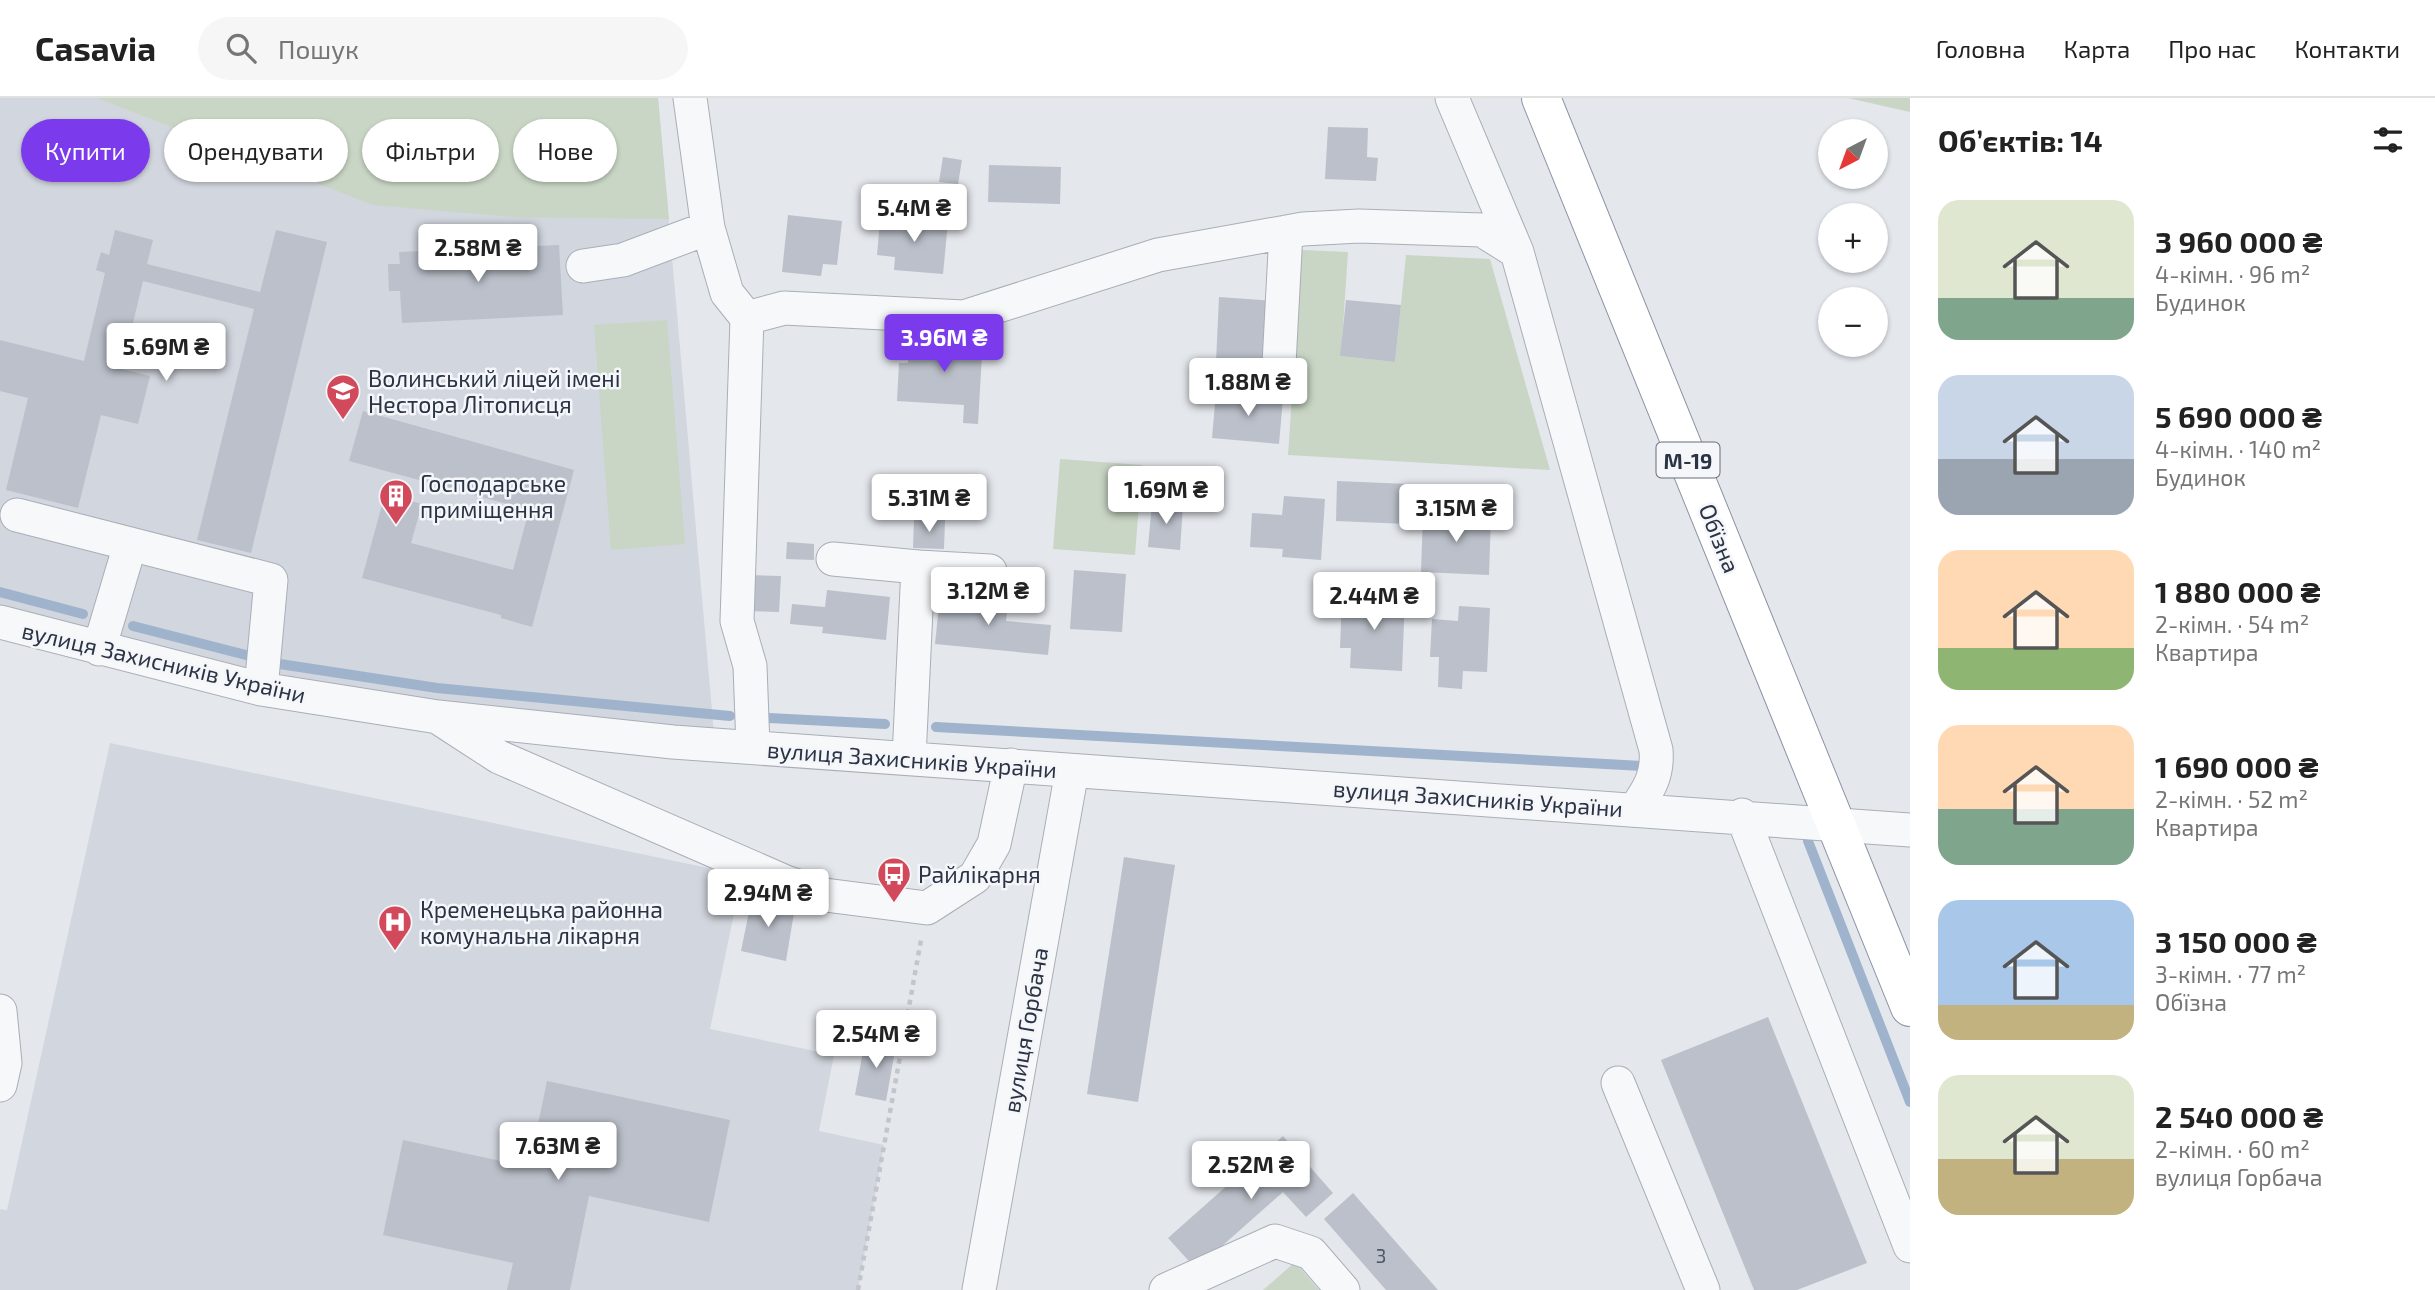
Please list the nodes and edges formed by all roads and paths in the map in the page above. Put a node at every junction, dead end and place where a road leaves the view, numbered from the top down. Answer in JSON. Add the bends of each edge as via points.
{"nodes":[{"id":1,"x":690,"y":98,"type":"edge"},
{"id":2,"x":1452,"y":98,"type":"edge"},
{"id":3,"x":1541,"y":98,"type":"edge"},
{"id":4,"x":708,"y":228,"type":"junction"},
{"id":5,"x":1286,"y":232,"type":"junction"},
{"id":6,"x":1517,"y":253,"type":"junction"},
{"id":7,"x":583,"y":266,"type":"dead end"},
{"id":8,"x":747,"y":318,"type":"junction"},
{"id":9,"x":1278,"y":383,"type":"dead end"},
{"id":10,"x":17,"y":515,"type":"dead end"},
{"id":11,"x":130,"y":545,"type":"junction"},
{"id":12,"x":833,"y":559,"type":"dead end"},
{"id":13,"x":918,"y":566,"type":"junction"},
{"id":14,"x":990,"y":571,"type":"dead end"},
{"id":15,"x":0,"y":622,"type":"edge"},
{"id":16,"x":99,"y":649,"type":"junction"},
{"id":17,"x":261,"y":689,"type":"junction"},
{"id":18,"x":438,"y":717,"type":"junction"},
{"id":19,"x":753,"y":747,"type":"junction"},
{"id":20,"x":909,"y":758,"type":"junction"},
{"id":21,"x":1011,"y":765,"type":"junction"},
{"id":22,"x":1072,"y":771,"type":"junction"},
{"id":23,"x":1636,"y":808,"type":"junction"},
{"id":24,"x":1742,"y":816,"type":"junction"},
{"id":25,"x":1835,"y":822,"type":"junction"},
{"id":26,"x":1910,"y":830,"type":"edge"},
{"id":27,"x":927,"y":908,"type":"junction"},
{"id":28,"x":1910,"y":1007,"type":"edge"},
{"id":29,"x":0,"y":1011,"type":"edge"},
{"id":30,"x":1618,"y":1083,"type":"dead end"},
{"id":31,"x":0,"y":1085,"type":"edge"},
{"id":32,"x":1910,"y":1246,"type":"edge"},
{"id":33,"x":858,"y":1290,"type":"edge"},
{"id":34,"x":979,"y":1290,"type":"edge"},
{"id":35,"x":1166,"y":1290,"type":"edge"},
{"id":36,"x":1343,"y":1290,"type":"edge"},
{"id":37,"x":1703,"y":1290,"type":"edge"}],
"edges":[{"from":1,"to":4,"type":"street"},
{"from":2,"to":6,"type":"street"},
{"from":3,"to":25,"type":"highway","name":"Обїзна","number":"М-19"},
{"from":4,"to":7,"type":"street","via":[[623,260]]},
{"from":4,"to":8,"type":"street","via":[[727,293]]},
{"from":5,"to":6,"type":"street","via":[[1359,226],[1482,230]]},
{"from":5,"to":8,"type":"street","via":[[1158,255],[964,317],[784,309]]},
{"from":5,"to":9,"type":"street"},
{"from":6,"to":23,"type":"street","via":[[1656,750],[1658,769]]},
{"from":8,"to":19,"type":"street","via":[[737,621],[750,666]]},
{"from":10,"to":11,"type":"street"},
{"from":11,"to":16,"type":"street"},
{"from":11,"to":17,"type":"street","via":[[271,580]]},
{"from":12,"to":13,"type":"street"},
{"from":13,"to":14,"type":"street"},
{"from":13,"to":20,"type":"street"},
{"from":15,"to":16,"type":"street","name":"вулиця Захисників України"},
{"from":16,"to":17,"type":"street","name":"вулиця Захисників України"},
{"from":17,"to":18,"type":"street","name":"вулиця Захисників України"},
{"from":18,"to":19,"type":"street","name":"вулиця Захисників України"},
{"from":18,"to":27,"type":"street","via":[[499,757],[788,883],[825,895]]},
{"from":19,"to":20,"type":"street","name":"вулиця Захисників України"},
{"from":20,"to":21,"type":"street","name":"вулиця Захисників України"},
{"from":21,"to":22,"type":"street","name":"вулиця Захисників України"},
{"from":21,"to":27,"type":"street","via":[[994,844],[975,877]]},
{"from":22,"to":23,"type":"street","name":"вулиця Захисників України"},
{"from":22,"to":34,"type":"street","name":"вулиця Горбача"},
{"from":23,"to":24,"type":"street","name":"вулиця Захисників України"},
{"from":24,"to":25,"type":"street","name":"вулиця Захисників України"},
{"from":24,"to":32,"type":"street"},
{"from":25,"to":26,"type":"street","name":"вулиця Захисників України"},
{"from":25,"to":28,"type":"highway","number":"М-19"},
{"from":27,"to":33,"type":"path"},
{"from":29,"to":31,"type":"street","via":[[5,1063]]},
{"from":30,"to":37,"type":"street"},
{"from":35,"to":36,"type":"street","via":[[1275,1241],[1311,1253]]}]}
